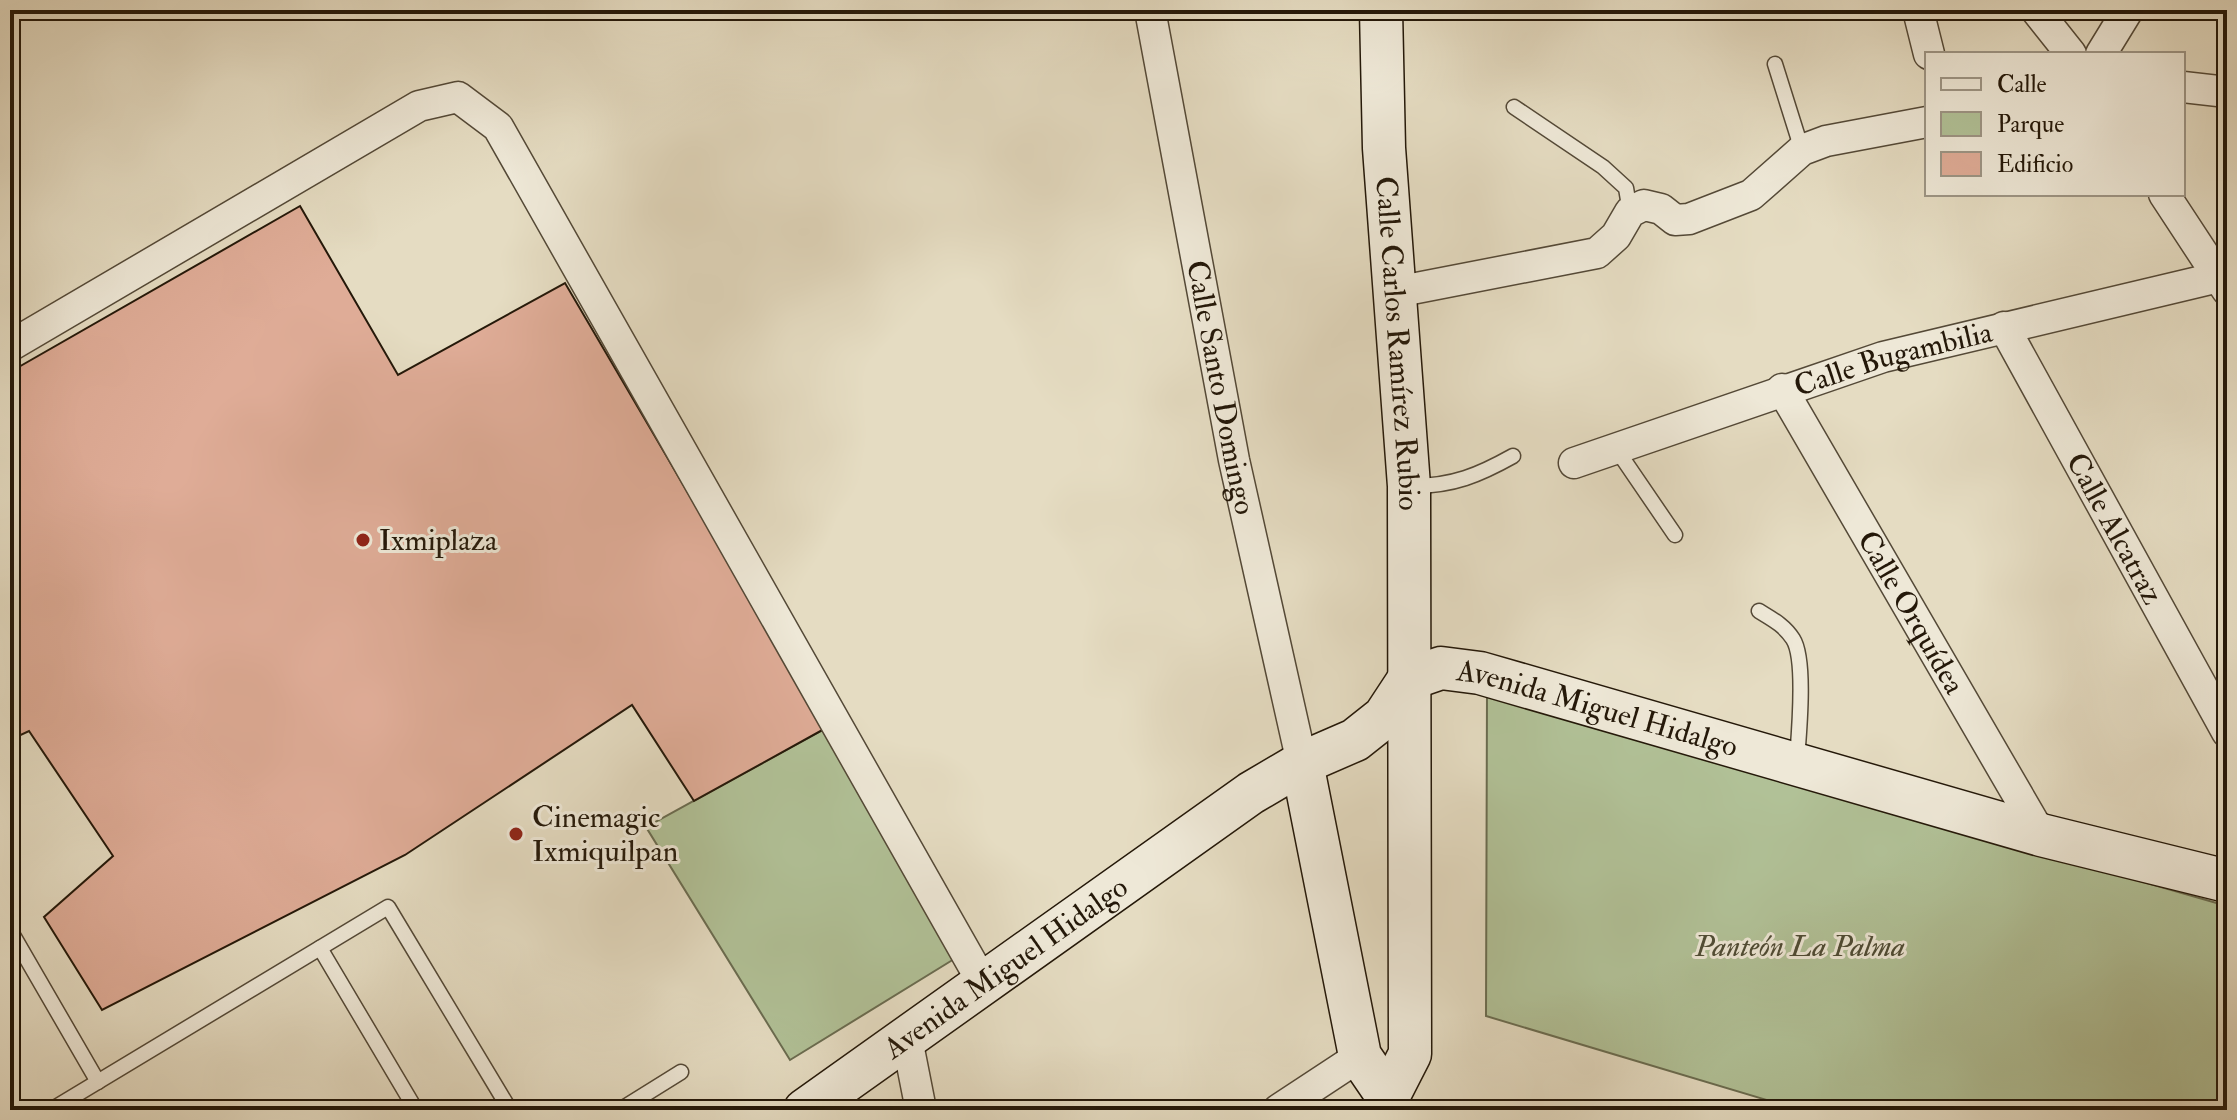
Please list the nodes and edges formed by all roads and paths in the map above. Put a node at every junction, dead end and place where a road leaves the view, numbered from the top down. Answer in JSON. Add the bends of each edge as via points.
{"nodes":[{"id":1,"x":1150,"y":10,"type":"edge"},
{"id":2,"x":1381,"y":10,"type":"edge"},
{"id":3,"x":1918,"y":10,"type":"edge"},
{"id":4,"x":2036,"y":10,"type":"edge"},
{"id":5,"x":2128,"y":10,"type":"edge"},
{"id":6,"x":1928,"y":52,"type":"edge"},
{"id":7,"x":2069,"y":52,"type":"edge"},
{"id":8,"x":2102,"y":52,"type":"edge"},
{"id":9,"x":1775,"y":64,"type":"dead end"},
{"id":10,"x":2185,"y":87,"type":"edge"},
{"id":11,"x":2227,"y":92,"type":"edge"},
{"id":12,"x":1514,"y":107,"type":"dead end"},
{"id":13,"x":1925,"y":122,"type":"edge"},
{"id":14,"x":1802,"y":150,"type":"junction"},
{"id":15,"x":2165,"y":196,"type":"edge"},
{"id":16,"x":1630,"y":212,"type":"junction"},
{"id":17,"x":2223,"y":284,"type":"edge"},
{"id":18,"x":1396,"y":292,"type":"junction"},
{"id":19,"x":2004,"y":327,"type":"junction"},
{"id":20,"x":10,"y":346,"type":"edge"},
{"id":21,"x":1782,"y":389,"type":"junction"},
{"id":22,"x":1617,"y":450,"type":"junction"},
{"id":23,"x":1513,"y":456,"type":"dead end"},
{"id":24,"x":1574,"y":463,"type":"dead end"},
{"id":25,"x":1409,"y":486,"type":"junction"},
{"id":26,"x":1675,"y":535,"type":"dead end"},
{"id":27,"x":1759,"y":611,"type":"dead end"},
{"id":28,"x":1409,"y":679,"type":"junction"},
{"id":29,"x":2227,"y":732,"type":"edge"},
{"id":30,"x":1302,"y":763,"type":"junction"},
{"id":31,"x":1797,"y":763,"type":"junction"},
{"id":32,"x":2041,"y":835,"type":"junction"},
{"id":33,"x":2227,"y":881,"type":"edge"},
{"id":34,"x":10,"y":930,"type":"edge"},
{"id":35,"x":320,"y":948,"type":"junction"},
{"id":36,"x":983,"y":983,"type":"junction"},
{"id":37,"x":907,"y":1039,"type":"junction"},
{"id":38,"x":1360,"y":1056,"type":"junction"},
{"id":39,"x":681,"y":1072,"type":"dead end"},
{"id":40,"x":98,"y":1082,"type":"junction"},
{"id":41,"x":1389,"y":1103,"type":"edge"},
{"id":42,"x":51,"y":1110,"type":"edge"},
{"id":43,"x":416,"y":1110,"type":"edge"},
{"id":44,"x":510,"y":1110,"type":"edge"},
{"id":45,"x":620,"y":1110,"type":"edge"},
{"id":46,"x":805,"y":1110,"type":"edge"},
{"id":47,"x":921,"y":1110,"type":"edge"},
{"id":48,"x":1278,"y":1110,"type":"edge"}],
"edges":[{"from":1,"to":30,"type":"street","name":"Calle Santo Domingo","via":[[1234,460]]},
{"from":2,"to":18,"type":"street","name":"Calle Carlos Ramírez Rubio","via":[[1384,148]]},
{"from":3,"to":6,"type":"street"},
{"from":4,"to":7,"type":"street"},
{"from":5,"to":8,"type":"street"},
{"from":9,"to":14,"type":"lane"},
{"from":10,"to":11,"type":"street"},
{"from":12,"to":16,"type":"lane","via":[[1603,167],[1626,188]]},
{"from":13,"to":14,"type":"street"},
{"from":14,"to":16,"type":"street","via":[[1751,195],[1689,219],[1675,220],[1644,205]]},
{"from":15,"to":17,"type":"street"},
{"from":16,"to":18,"type":"street","via":[[1616,236],[1597,253]]},
{"from":17,"to":19,"type":"street","name":"Calle Bugambilia"},
{"from":18,"to":25,"type":"street","name":"Calle Carlos Ramírez Rubio"},
{"from":19,"to":21,"type":"street","name":"Calle Bugambilia"},
{"from":19,"to":29,"type":"street","name":"Calle Alcatraz"},
{"from":20,"to":36,"type":"street","via":[[419,106],[458,97],[498,127]]},
{"from":21,"to":22,"type":"street","name":"Calle Bugambilia"},
{"from":21,"to":32,"type":"street","name":"Calle Orquídea"},
{"from":22,"to":24,"type":"street","name":"Calle Bugambilia"},
{"from":22,"to":26,"type":"lane"},
{"from":23,"to":25,"type":"lane","via":[[1472,479]]},
{"from":25,"to":28,"type":"street","name":"Calle Carlos Ramírez Rubio"},
{"from":27,"to":31,"type":"lane","via":[[1783,625],[1795,642],[1801,705]]},
{"from":28,"to":30,"type":"street","name":"Avenida Miguel Hidalgo","via":[[1384,717],[1355,740]]},
{"from":28,"to":31,"type":"street","name":"Avenida Miguel Hidalgo","via":[[1441,668],[1480,673]]},
{"from":28,"to":41,"type":"street","name":"Calle Carlos Ramírez Rubio","via":[[1410,1054]]},
{"from":30,"to":36,"type":"street","name":"Avenida Miguel Hidalgo","via":[[1251,793]]},
{"from":30,"to":38,"type":"street"},
{"from":31,"to":32,"type":"street","name":"Avenida Miguel Hidalgo"},
{"from":32,"to":33,"type":"street","name":"Avenida Miguel Hidalgo"},
{"from":34,"to":40,"type":"lane"},
{"from":35,"to":40,"type":"lane"},
{"from":35,"to":43,"type":"lane"},
{"from":35,"to":44,"type":"lane","via":[[388,907]]},
{"from":36,"to":37,"type":"street","name":"Avenida Miguel Hidalgo"},
{"from":37,"to":46,"type":"street","name":"Avenida Miguel Hidalgo"},
{"from":37,"to":47,"type":"street"},
{"from":38,"to":41,"type":"street"},
{"from":38,"to":48,"type":"street"},
{"from":39,"to":45,"type":"lane"},
{"from":40,"to":42,"type":"lane"}]}
